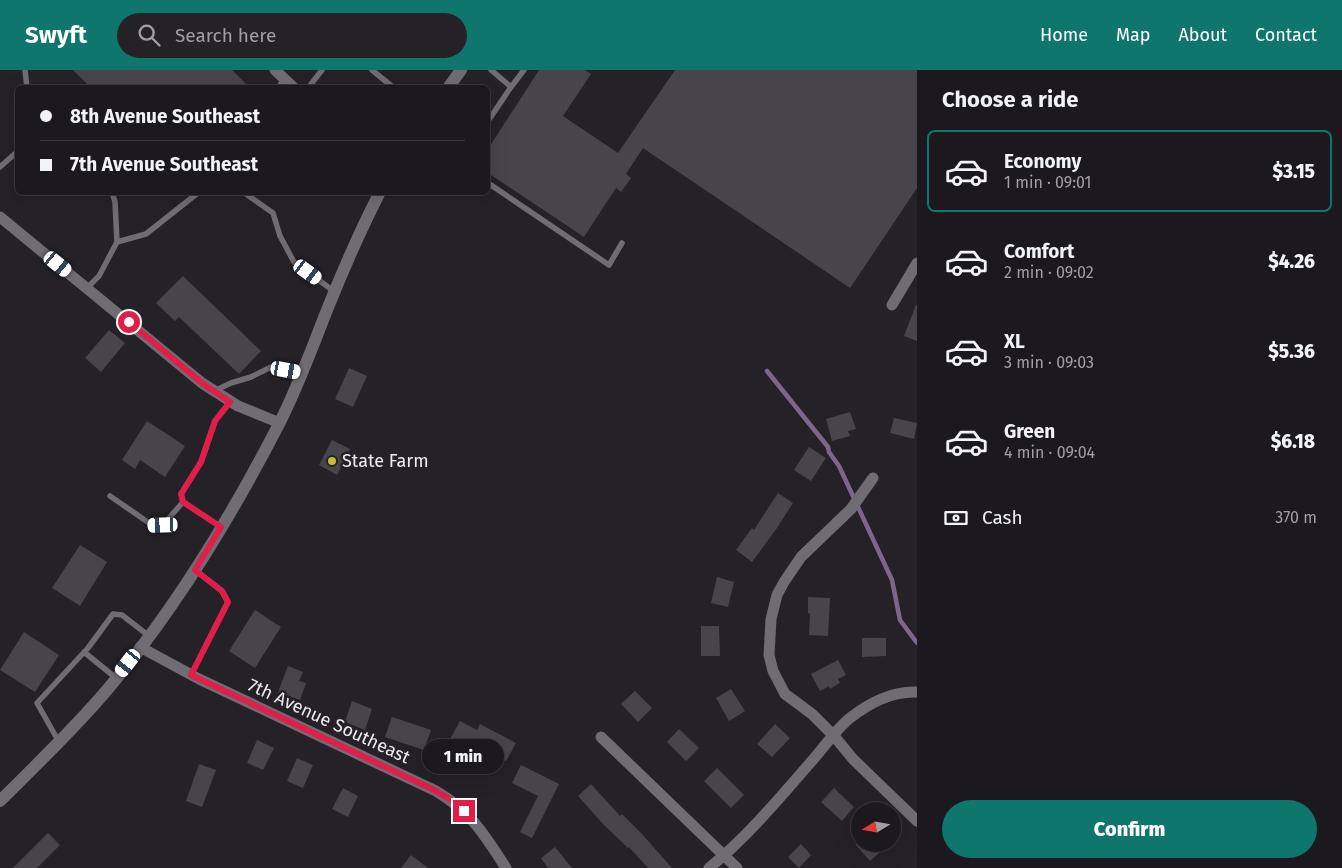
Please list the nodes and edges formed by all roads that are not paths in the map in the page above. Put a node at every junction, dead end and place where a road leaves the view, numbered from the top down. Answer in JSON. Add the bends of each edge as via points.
{"nodes":[{"id":1,"x":25,"y":70,"type":"edge"},
{"id":2,"x":275,"y":70,"type":"edge"},
{"id":3,"x":322,"y":70,"type":"edge"},
{"id":4,"x":372,"y":70,"type":"edge"},
{"id":5,"x":462,"y":70,"type":"edge"},
{"id":6,"x":491,"y":70,"type":"edge"},
{"id":7,"x":524,"y":70,"type":"edge"},
{"id":8,"x":281,"y":83,"type":"edge"},
{"id":9,"x":27,"y":85,"type":"edge"},
{"id":10,"x":310,"y":85,"type":"edge"},
{"id":11,"x":390,"y":85,"type":"edge"},
{"id":12,"x":450,"y":85,"type":"edge"},
{"id":13,"x":511,"y":87,"type":"junction"},
{"id":14,"x":490,"y":118,"type":"edge"},
{"id":15,"x":15,"y":154,"type":"edge"},
{"id":16,"x":0,"y":167,"type":"edge"},
{"id":17,"x":490,"y":184,"type":"edge"},
{"id":18,"x":113,"y":195,"type":"edge"},
{"id":19,"x":196,"y":195,"type":"edge"},
{"id":20,"x":247,"y":195,"type":"edge"},
{"id":21,"x":379,"y":195,"type":"edge"},
{"id":22,"x":0,"y":217,"type":"edge"},
{"id":23,"x":117,"y":242,"type":"junction"},
{"id":24,"x":622,"y":243,"type":"dead end"},
{"id":25,"x":917,"y":263,"type":"edge"},
{"id":26,"x":87,"y":288,"type":"junction"},
{"id":27,"x":335,"y":292,"type":"junction"},
{"id":28,"x":892,"y":305,"type":"dead end"},
{"id":29,"x":302,"y":373,"type":"junction"},
{"id":30,"x":214,"y":392,"type":"junction"},
{"id":31,"x":230,"y":402,"type":"junction"},
{"id":32,"x":280,"y":423,"type":"junction"},
{"id":33,"x":873,"y":478,"type":"dead end"},
{"id":34,"x":110,"y":496,"type":"dead end"},
{"id":35,"x":183,"y":502,"type":"junction"},
{"id":36,"x":221,"y":527,"type":"junction"},
{"id":37,"x":195,"y":570,"type":"junction"},
{"id":38,"x":149,"y":636,"type":"junction"},
{"id":39,"x":140,"y":647,"type":"junction"},
{"id":40,"x":84,"y":652,"type":"junction"},
{"id":41,"x":191,"y":675,"type":"junction"},
{"id":42,"x":116,"y":678,"type":"junction"},
{"id":43,"x":917,"y":692,"type":"edge"},
{"id":44,"x":834,"y":736,"type":"junction"},
{"id":45,"x":600,"y":737,"type":"dead end"},
{"id":46,"x":59,"y":742,"type":"junction"},
{"id":47,"x":0,"y":801,"type":"edge"},
{"id":48,"x":917,"y":821,"type":"edge"},
{"id":49,"x":724,"y":856,"type":"junction"},
{"id":50,"x":506,"y":868,"type":"edge"},
{"id":51,"x":709,"y":868,"type":"edge"},
{"id":52,"x":737,"y":868,"type":"edge"}],
"edges":[{"from":1,"to":9,"type":"lane"},
{"from":2,"to":8,"type":"street"},
{"from":3,"to":10,"type":"lane"},
{"from":4,"to":11,"type":"lane"},
{"from":5,"to":12,"type":"main road"},
{"from":6,"to":13,"type":"lane"},
{"from":7,"to":13,"type":"lane"},
{"from":13,"to":14,"type":"lane"},
{"from":15,"to":16,"type":"lane"},
{"from":17,"to":24,"type":"lane","via":[[609,265]]},
{"from":18,"to":23,"type":"lane"},
{"from":19,"to":23,"type":"lane","via":[[146,234]]},
{"from":20,"to":27,"type":"lane","via":[[273,213],[280,236],[294,262]]},
{"from":21,"to":27,"type":"main road"},
{"from":22,"to":26,"type":"street"},
{"from":23,"to":26,"type":"lane","via":[[99,276]]},
{"from":25,"to":28,"type":"street"},
{"from":26,"to":30,"type":"street"},
{"from":27,"to":29,"type":"main road"},
{"from":29,"to":30,"type":"lane","via":[[271,367]]},
{"from":29,"to":32,"type":"main road"},
{"from":30,"to":31,"type":"street"},
{"from":31,"to":32,"type":"street"},
{"from":31,"to":35,"type":"lane","via":[[215,421],[201,462],[181,494]]},
{"from":32,"to":36,"type":"main road"},
{"from":33,"to":44,"type":"street","via":[[851,510],[792,569],[777,595],[771,619],[769,655],[779,685],[785,694]]},
{"from":34,"to":35,"type":"lane","via":[[152,525],[163,525]]},
{"from":35,"to":36,"type":"lane"},
{"from":36,"to":37,"type":"main road"},
{"from":37,"to":38,"type":"main road"},
{"from":37,"to":41,"type":"lane","via":[[222,591],[228,602]]},
{"from":38,"to":39,"type":"main road"},
{"from":38,"to":40,"type":"lane","via":[[122,615],[114,614]]},
{"from":39,"to":41,"type":"street","name":"7th Avenue Southeast"},
{"from":39,"to":42,"type":"main road"},
{"from":40,"to":42,"type":"lane"},
{"from":40,"to":46,"type":"lane","via":[[37,703]]},
{"from":41,"to":50,"type":"street","name":"7th Avenue Southeast","via":[[451,800],[481,830]]},
{"from":42,"to":46,"type":"main road"},
{"from":43,"to":44,"type":"street","via":[[874,702],[849,719]]},
{"from":44,"to":48,"type":"street"},
{"from":44,"to":49,"type":"street"},
{"from":45,"to":49,"type":"street"},
{"from":46,"to":47,"type":"main road"},
{"from":49,"to":51,"type":"street"},
{"from":49,"to":52,"type":"street"}]}
